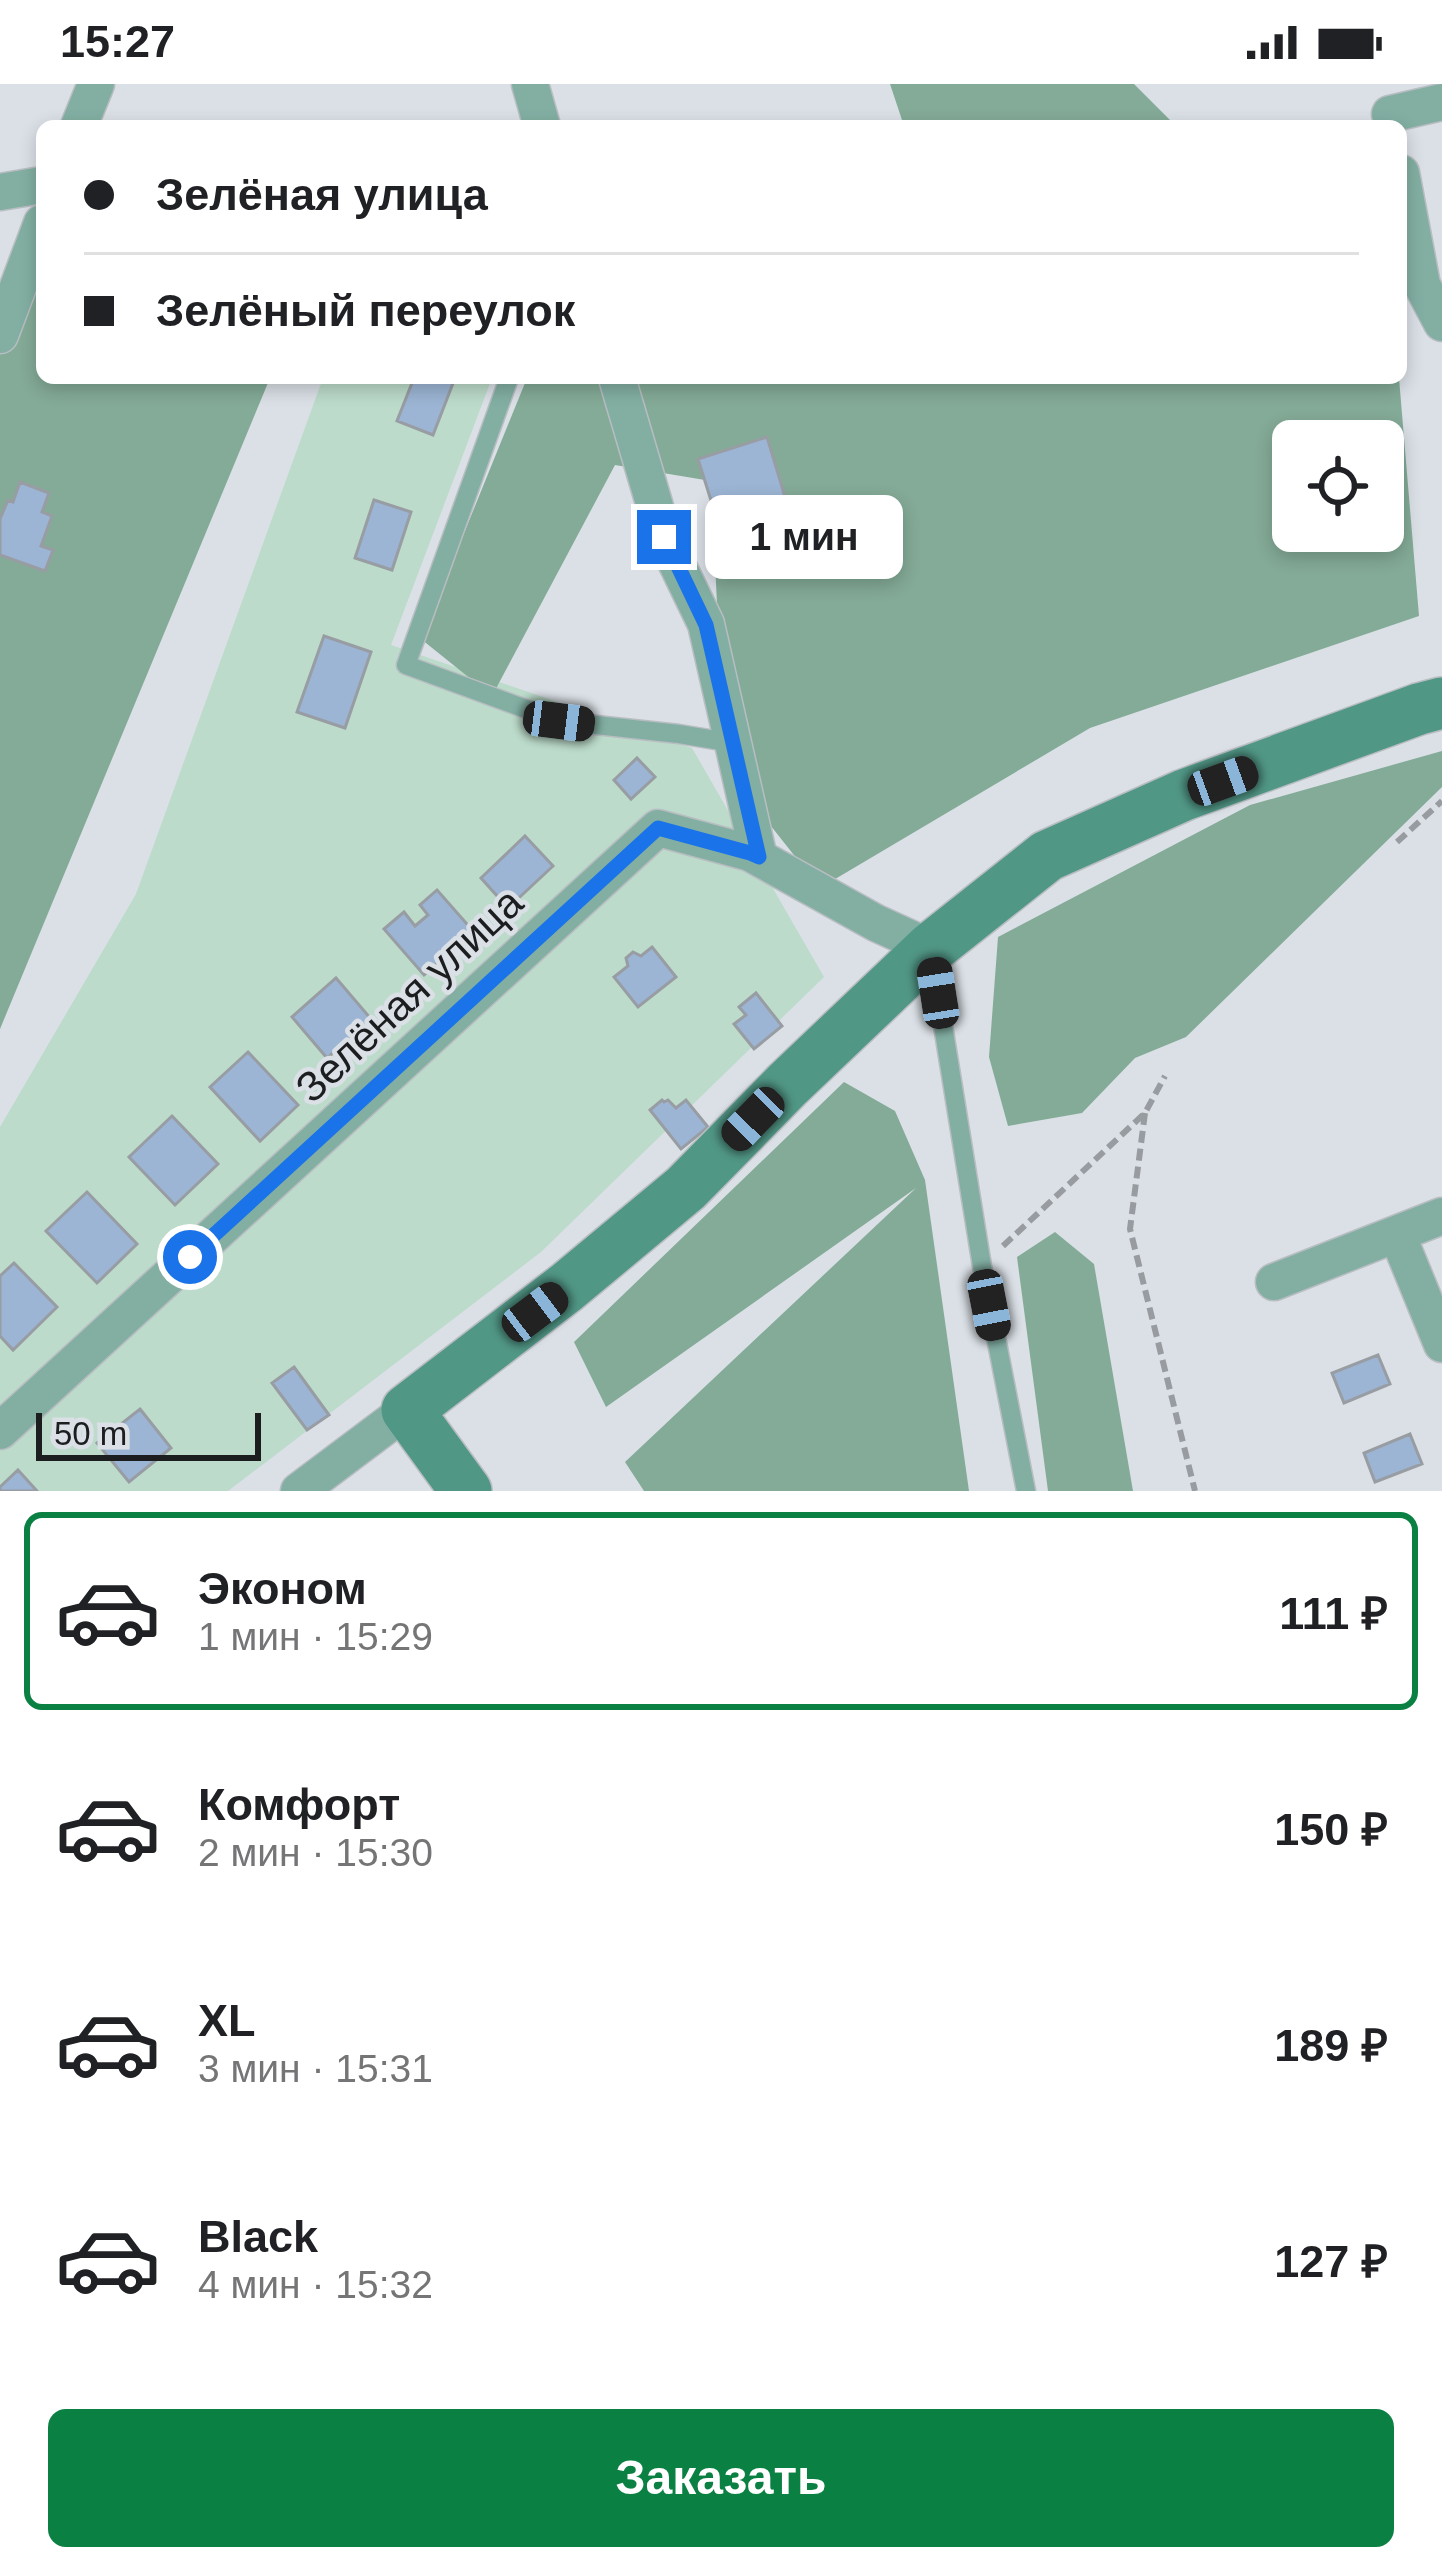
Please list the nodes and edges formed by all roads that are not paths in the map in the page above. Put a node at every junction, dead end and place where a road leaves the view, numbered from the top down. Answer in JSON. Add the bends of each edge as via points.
{"nodes":[{"id":1,"x":96,"y":84,"type":"edge"},
{"id":2,"x":530,"y":84,"type":"edge"},
{"id":3,"x":1442,"y":101,"type":"edge"},
{"id":4,"x":1390,"y":108,"type":"edge"},
{"id":5,"x":82,"y":120,"type":"edge"},
{"id":6,"x":540,"y":120,"type":"edge"},
{"id":7,"x":36,"y":186,"type":"edge"},
{"id":8,"x":0,"y":192,"type":"edge"},
{"id":9,"x":1407,"y":204,"type":"edge"},
{"id":10,"x":36,"y":239,"type":"edge"},
{"id":11,"x":1442,"y":323,"type":"edge"},
{"id":12,"x":0,"y":335,"type":"edge"},
{"id":13,"x":507,"y":384,"type":"edge"},
{"id":14,"x":618,"y":384,"type":"edge"},
{"id":15,"x":1442,"y":703,"type":"edge"},
{"id":16,"x":733,"y":743,"type":"junction"},
{"id":17,"x":759,"y":857,"type":"junction"},
{"id":18,"x":931,"y":948,"type":"junction"},
{"id":19,"x":1442,"y":1216,"type":"edge"},
{"id":20,"x":1397,"y":1234,"type":"junction"},
{"id":21,"x":1274,"y":1282,"type":"dead end"},
{"id":22,"x":1442,"y":1344,"type":"edge"},
{"id":23,"x":406,"y":1411,"type":"junction"},
{"id":24,"x":0,"y":1431,"type":"edge"},
{"id":25,"x":299,"y":1491,"type":"edge"},
{"id":26,"x":466,"y":1491,"type":"edge"},
{"id":27,"x":1026,"y":1491,"type":"edge"}],
"edges":[{"from":1,"to":5,"type":"street"},
{"from":2,"to":6,"type":"street"},
{"from":3,"to":4,"type":"street"},
{"from":7,"to":8,"type":"street"},
{"from":9,"to":11,"type":"street","via":[[1422,285]]},
{"from":10,"to":12,"type":"street"},
{"from":13,"to":16,"type":"lane","via":[[406,665],[559,721]]},
{"from":14,"to":16,"type":"street","via":[[664,537],[706,625]]},
{"from":15,"to":18,"type":"main road","via":[[1184,795],[1047,856]]},
{"from":16,"to":17,"type":"street"},
{"from":17,"to":18,"type":"street","name":"Зелёная улица"},
{"from":17,"to":24,"type":"street","name":"Зелёная улица","via":[[658,828]]},
{"from":18,"to":23,"type":"main road","via":[[686,1187]]},
{"from":18,"to":27,"type":"lane"},
{"from":19,"to":20,"type":"street"},
{"from":20,"to":21,"type":"street"},
{"from":20,"to":22,"type":"street"},
{"from":23,"to":25,"type":"street"},
{"from":23,"to":26,"type":"main road"}]}
